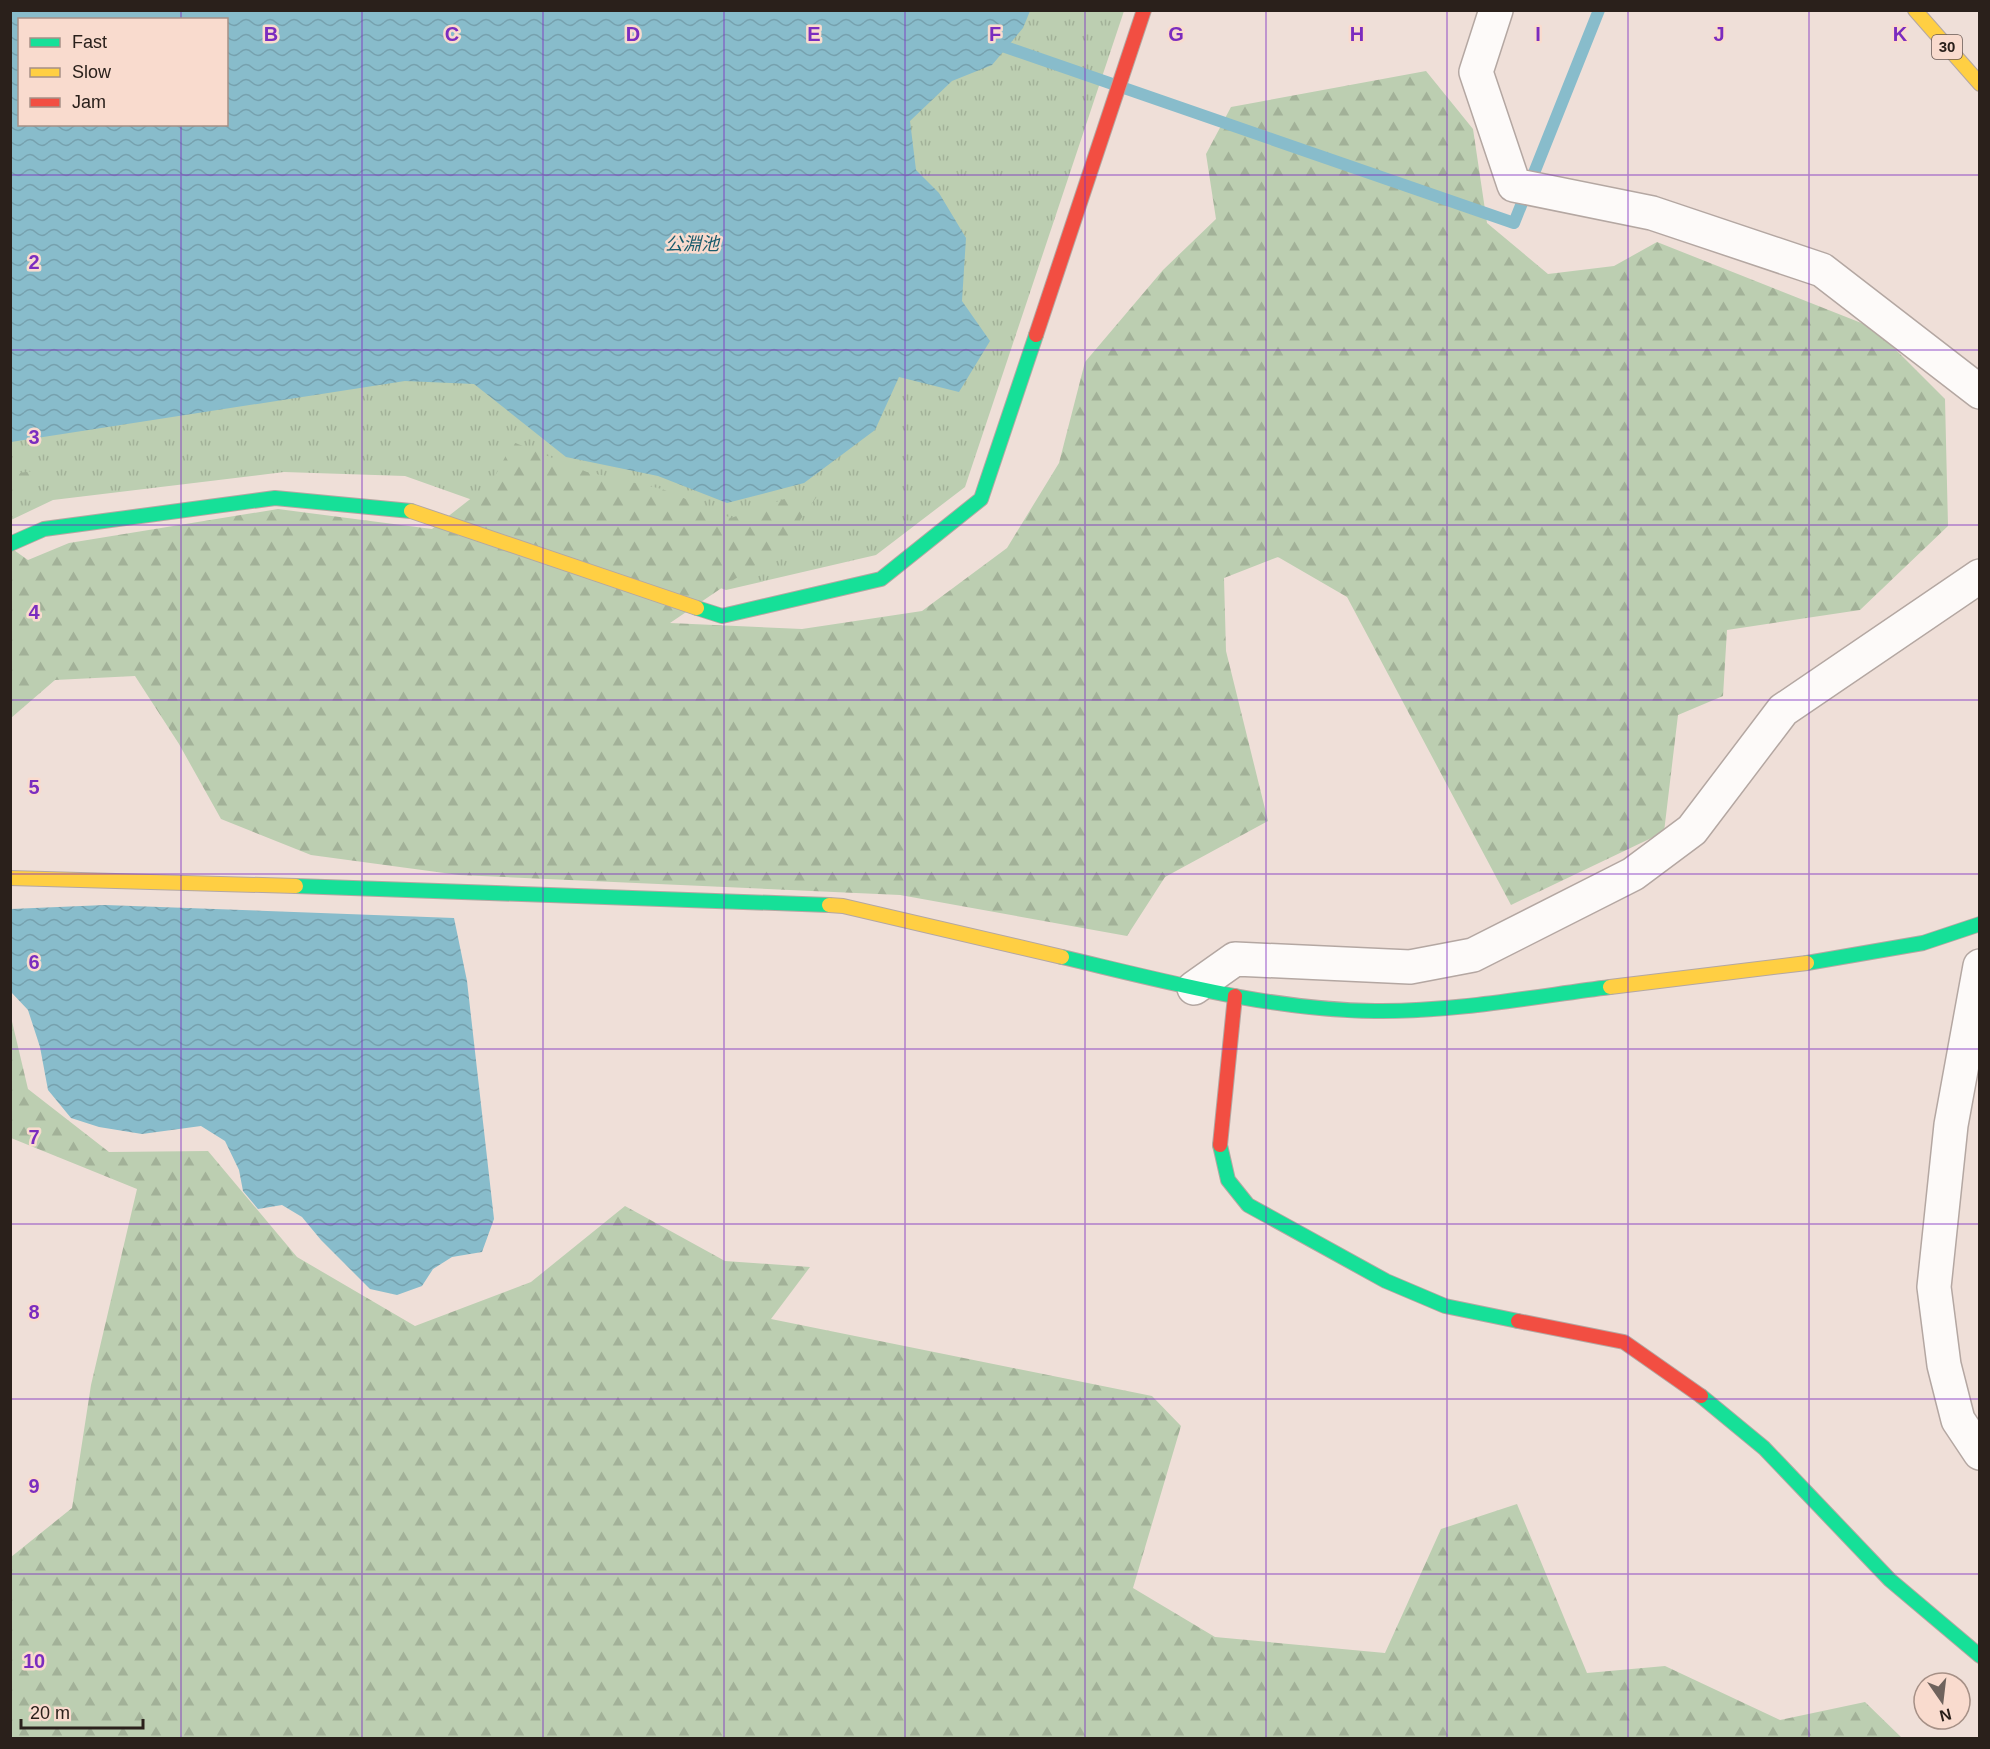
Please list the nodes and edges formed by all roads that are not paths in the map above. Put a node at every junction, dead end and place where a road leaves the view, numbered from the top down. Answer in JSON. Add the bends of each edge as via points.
{"nodes":[{"id":1,"x":1144,"y":10,"type":"edge"},
{"id":2,"x":1496,"y":10,"type":"edge"},
{"id":3,"x":1915,"y":10,"type":"edge"},
{"id":4,"x":1980,"y":84,"type":"edge"},
{"id":5,"x":1980,"y":392,"type":"edge"},
{"id":6,"x":10,"y":544,"type":"edge"},
{"id":7,"x":1980,"y":576,"type":"edge"},
{"id":8,"x":10,"y":878,"type":"edge"},
{"id":9,"x":1980,"y":924,"type":"edge"},
{"id":10,"x":1980,"y":966,"type":"edge"},
{"id":11,"x":1194,"y":988,"type":"junction"},
{"id":12,"x":1235,"y":996,"type":"junction"},
{"id":13,"x":1980,"y":1453,"type":"edge"},
{"id":14,"x":1980,"y":1656,"type":"edge"}],
"edges":[{"from":1,"to":6,"type":"street","via":[[981,499],[882,579],[722,616],[413,511],[274,498],[44,529]]},
{"from":2,"to":5,"type":"street","via":[[1476,72],[1514,185],[1652,213],[1822,270]]},
{"from":3,"to":4,"type":"street","number":"30"},
{"from":7,"to":11,"type":"street","via":[[1783,710],[1692,830],[1633,874],[1473,955],[1410,967],[1235,959]]},
{"from":8,"to":11,"type":"street","via":[[843,906]]},
{"from":9,"to":12,"type":"street","via":[[1923,943],[1816,962],[1442,1008],[1375,1011],[1304,1007]]},
{"from":10,"to":13,"type":"street","via":[[1951,1125],[1934,1287],[1944,1365],[1958,1420]]},
{"from":11,"to":12,"type":"street"},
{"from":12,"to":14,"type":"street","via":[[1219,1143],[1228,1180],[1248,1204],[1386,1281],[1445,1306],[1624,1342],[1694,1391],[1764,1448],[1890,1580]]}]}
